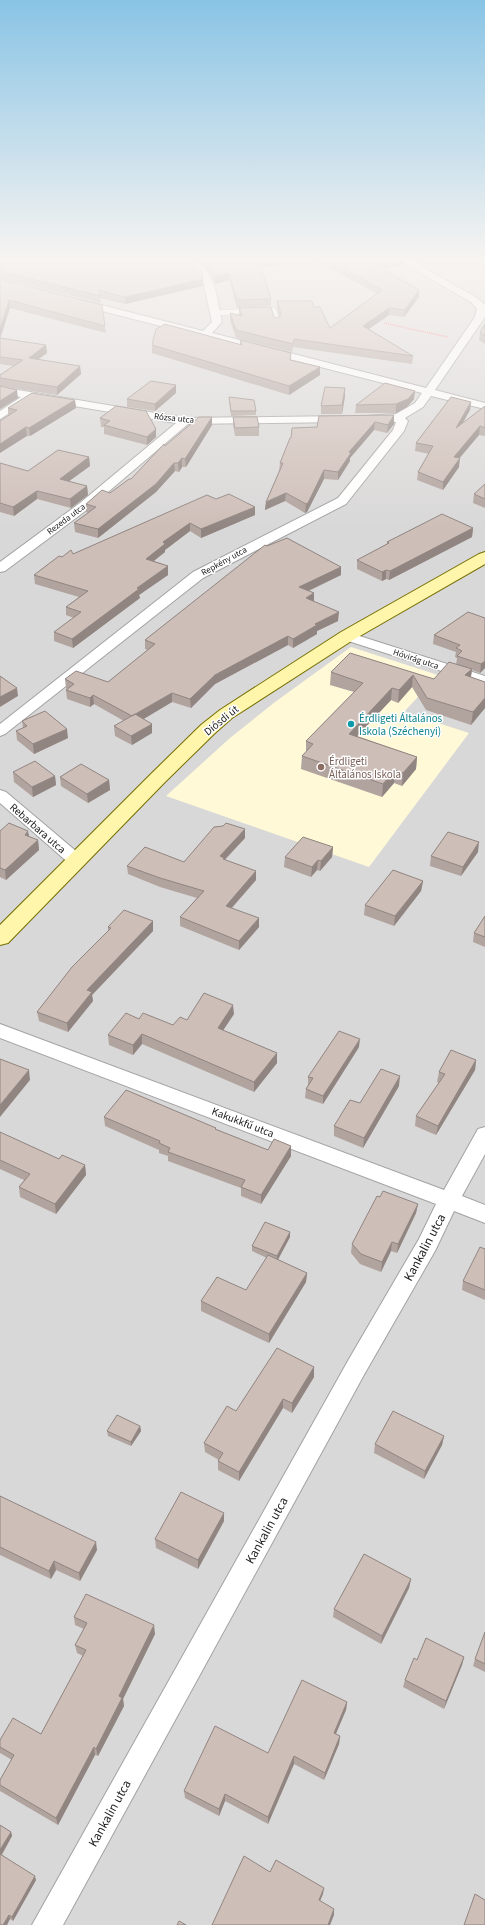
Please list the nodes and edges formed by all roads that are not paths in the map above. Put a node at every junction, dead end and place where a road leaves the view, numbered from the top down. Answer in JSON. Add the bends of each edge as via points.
{"nodes":[{"id":1,"x":268,"y":350,"type":"edge"},
{"id":2,"x":458,"y":350,"type":"edge"},
{"id":3,"x":0,"y":390,"type":"edge"},
{"id":4,"x":430,"y":391,"type":"junction"},
{"id":5,"x":32,"y":395,"type":"junction"},
{"id":6,"x":485,"y":406,"type":"edge"},
{"id":7,"x":0,"y":416,"type":"edge"},
{"id":8,"x":398,"y":417,"type":"junction"},
{"id":9,"x":185,"y":421,"type":"junction"},
{"id":10,"x":485,"y":557,"type":"edge"},
{"id":11,"x":0,"y":568,"type":"edge"},
{"id":12,"x":347,"y":636,"type":"junction"},
{"id":13,"x":485,"y":681,"type":"edge"},
{"id":14,"x":0,"y":731,"type":"edge"},
{"id":15,"x":0,"y":795,"type":"edge"},
{"id":16,"x":77,"y":861,"type":"junction"},
{"id":17,"x":0,"y":938,"type":"edge"},
{"id":18,"x":0,"y":1032,"type":"edge"},
{"id":19,"x":485,"y":1135,"type":"edge"},
{"id":20,"x":449,"y":1200,"type":"junction"},
{"id":21,"x":485,"y":1214,"type":"edge"},
{"id":22,"x":47,"y":1925,"type":"edge"}],
"edges":[{"from":1,"to":4,"type":"street"},
{"from":2,"to":4,"type":"street"},
{"from":3,"to":5,"type":"street","name":"Rózsa utca"},
{"from":4,"to":6,"type":"street"},
{"from":4,"to":8,"type":"street","via":[[419,405]]},
{"from":5,"to":7,"type":"street"},
{"from":5,"to":9,"type":"street","name":"Rózsa utca"},
{"from":8,"to":9,"type":"street","name":"Rózsa utca"},
{"from":8,"to":14,"type":"street","name":"Repkény utca","via":[[402,421],[398,431],[342,501],[198,575]]},
{"from":9,"to":11,"type":"street","name":"Rezeda utca","via":[[84,506]]},
{"from":10,"to":12,"type":"main road","name":"Diósdi út"},
{"from":12,"to":13,"type":"street","name":"Hóvirág utca"},
{"from":12,"to":16,"type":"main road","name":"Diósdi út","via":[[226,714],[208,729]]},
{"from":15,"to":16,"type":"street","name":"Rebarbara utca"},
{"from":16,"to":17,"type":"main road","name":"Diósdi út"},
{"from":18,"to":20,"type":"street","name":"Kakukkfű utca"},
{"from":19,"to":20,"type":"street","name":"Kankalin utca"},
{"from":20,"to":21,"type":"street","name":"Kakukkfű utca"},
{"from":20,"to":22,"type":"street","name":"Kankalin utca","via":[[427,1245],[357,1366]]}]}
